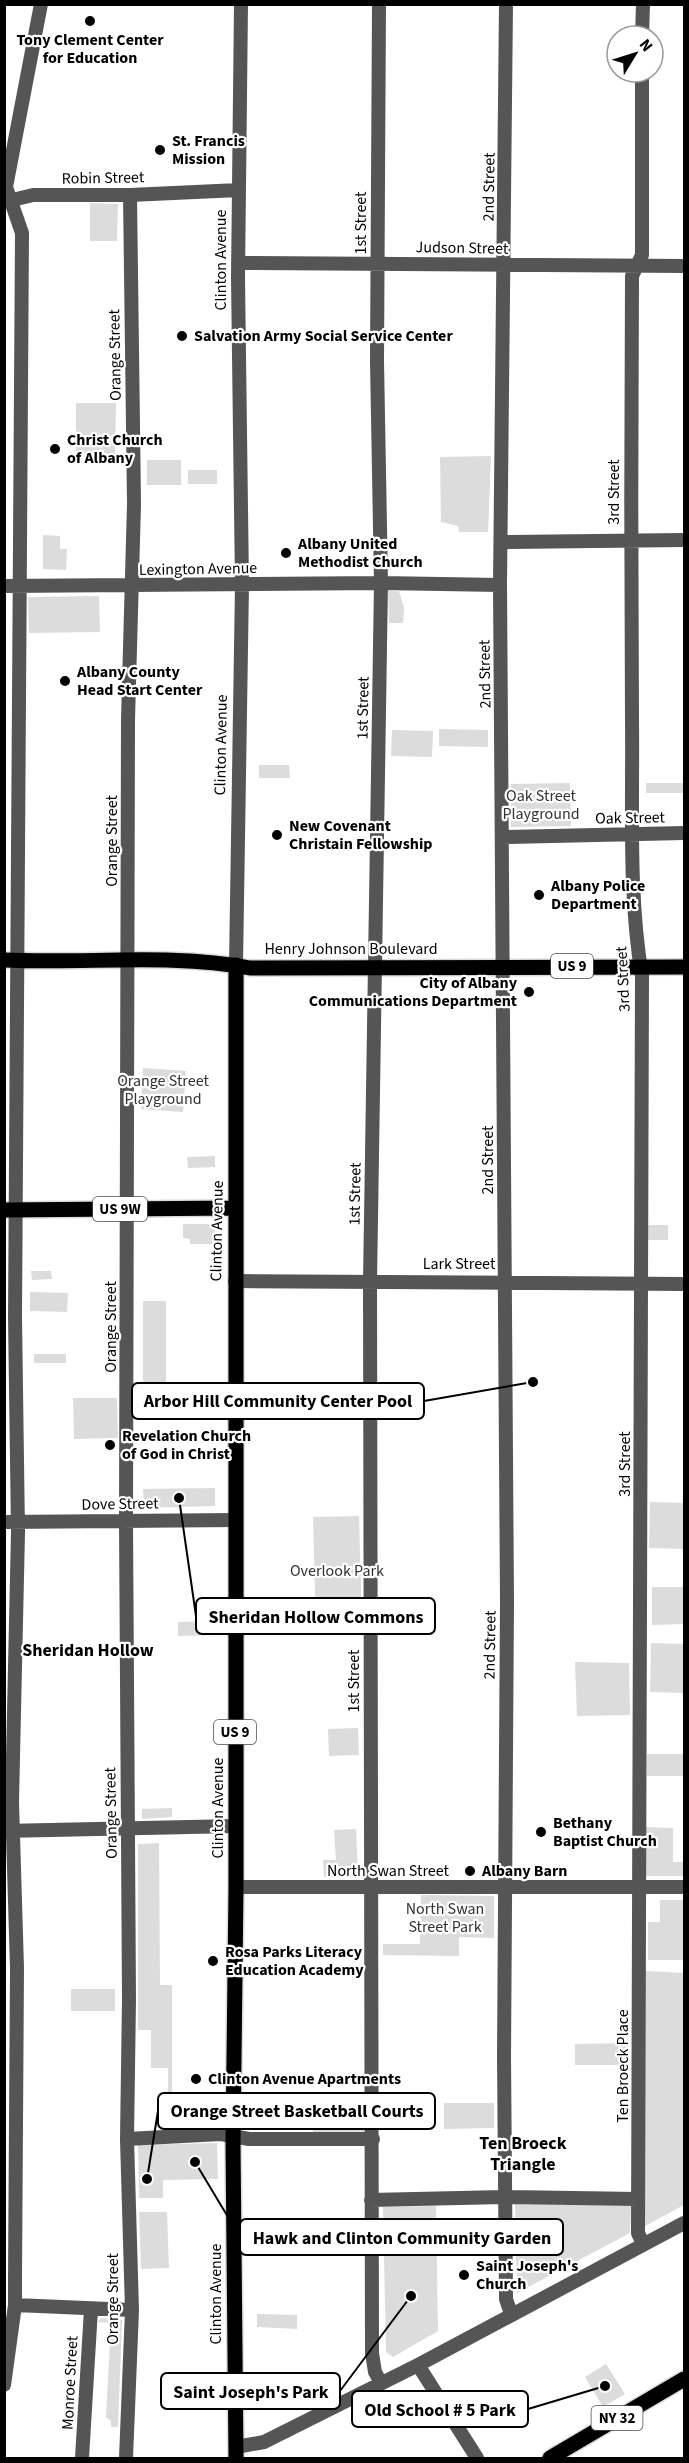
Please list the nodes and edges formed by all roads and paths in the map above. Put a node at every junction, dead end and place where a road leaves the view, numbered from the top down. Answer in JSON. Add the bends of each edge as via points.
{"nodes":[{"id":1,"x":40,"y":4,"type":"edge"},
{"id":2,"x":241,"y":4,"type":"edge"},
{"id":3,"x":379,"y":4,"type":"edge"},
{"id":4,"x":506,"y":4,"type":"edge"},
{"id":5,"x":643,"y":4,"type":"edge"},
{"id":6,"x":642,"y":24,"type":"edge"},
{"id":7,"x":642,"y":84,"type":"edge"},
{"id":8,"x":239,"y":190,"type":"junction"},
{"id":9,"x":130,"y":195,"type":"junction"},
{"id":10,"x":8,"y":202,"type":"edge"},
{"id":11,"x":238,"y":263,"type":"junction"},
{"id":12,"x":377,"y":264,"type":"junction"},
{"id":13,"x":505,"y":265,"type":"junction"},
{"id":14,"x":639,"y":266,"type":"junction"},
{"id":15,"x":684,"y":266,"type":"edge"},
{"id":16,"x":631,"y":540,"type":"junction"},
{"id":17,"x":684,"y":540,"type":"edge"},
{"id":18,"x":502,"y":542,"type":"junction"},
{"id":19,"x":381,"y":583,"type":"junction"},
{"id":20,"x":21,"y":585,"type":"junction"},
{"id":21,"x":242,"y":585,"type":"junction"},
{"id":22,"x":500,"y":585,"type":"junction"},
{"id":23,"x":4,"y":586,"type":"edge"},
{"id":24,"x":133,"y":586,"type":"junction"},
{"id":25,"x":633,"y":834,"type":"junction"},
{"id":26,"x":684,"y":834,"type":"edge"},
{"id":27,"x":504,"y":837,"type":"junction"},
{"id":28,"x":4,"y":951,"type":"edge"},
{"id":29,"x":130,"y":959,"type":"junction"},
{"id":30,"x":236,"y":965,"type":"junction"},
{"id":31,"x":503,"y":966,"type":"junction"},
{"id":32,"x":641,"y":966,"type":"junction"},
{"id":33,"x":375,"y":967,"type":"junction"},
{"id":34,"x":684,"y":967,"type":"edge"},
{"id":35,"x":11,"y":968,"type":"edge"},
{"id":36,"x":235,"y":1208,"type":"junction"},
{"id":37,"x":128,"y":1209,"type":"junction"},
{"id":38,"x":10,"y":1210,"type":"edge"},
{"id":39,"x":235,"y":1281,"type":"junction"},
{"id":40,"x":370,"y":1282,"type":"junction"},
{"id":41,"x":506,"y":1282,"type":"junction"},
{"id":42,"x":642,"y":1283,"type":"junction"},
{"id":43,"x":684,"y":1284,"type":"edge"},
{"id":44,"x":236,"y":1520,"type":"junction"},
{"id":45,"x":126,"y":1521,"type":"junction"},
{"id":46,"x":11,"y":1522,"type":"edge"},
{"id":47,"x":236,"y":1827,"type":"junction"},
{"id":48,"x":9,"y":1830,"type":"edge"},
{"id":49,"x":129,"y":1830,"type":"junction"},
{"id":50,"x":236,"y":1887,"type":"junction"},
{"id":51,"x":639,"y":1887,"type":"junction"},
{"id":52,"x":684,"y":1887,"type":"edge"},
{"id":53,"x":506,"y":1888,"type":"junction"},
{"id":54,"x":371,"y":1889,"type":"junction"},
{"id":55,"x":233,"y":2137,"type":"junction"},
{"id":56,"x":127,"y":2139,"type":"junction"},
{"id":57,"x":373,"y":2139,"type":"junction"},
{"id":58,"x":504,"y":2197,"type":"junction"},
{"id":59,"x":638,"y":2199,"type":"junction"},
{"id":60,"x":371,"y":2200,"type":"junction"},
{"id":61,"x":684,"y":2223,"type":"edge"},
{"id":62,"x":643,"y":2244,"type":"junction"},
{"id":63,"x":15,"y":2306,"type":"junction"},
{"id":64,"x":91,"y":2309,"type":"junction"},
{"id":65,"x":132,"y":2310,"type":"junction"},
{"id":66,"x":511,"y":2314,"type":"junction"},
{"id":67,"x":418,"y":2365,"type":"junction"},
{"id":68,"x":684,"y":2379,"type":"edge"},
{"id":69,"x":381,"y":2383,"type":"junction"},
{"id":70,"x":4,"y":2385,"type":"edge"},
{"id":71,"x":236,"y":2453,"type":"edge"},
{"id":72,"x":82,"y":2458,"type":"edge"},
{"id":73,"x":126,"y":2458,"type":"edge"},
{"id":74,"x":477,"y":2458,"type":"edge"},
{"id":75,"x":550,"y":2458,"type":"edge"}],
"edges":[{"from":1,"to":10,"type":"street","via":[[6,184]]},
{"from":2,"to":8,"type":"street","name":"Clinton Avenue"},
{"from":3,"to":12,"type":"street","name":"1st Street"},
{"from":4,"to":13,"type":"street","name":"2nd Street"},
{"from":5,"to":6,"type":"street"},
{"from":7,"to":14,"type":"street","name":"3rd Street"},
{"from":8,"to":9,"type":"street","name":"Robin Street"},
{"from":8,"to":11,"type":"street","name":"Clinton Avenue"},
{"from":9,"to":10,"type":"street","name":"Robin Street","via":[[33,195]]},
{"from":9,"to":24,"type":"street","name":"Orange Street"},
{"from":10,"to":20,"type":"street","via":[[22,232]]},
{"from":11,"to":12,"type":"street","name":"Judson Street"},
{"from":11,"to":21,"type":"street","name":"Clinton Avenue"},
{"from":12,"to":13,"type":"street","name":"Judson Street"},
{"from":12,"to":19,"type":"street","name":"1st Street"},
{"from":13,"to":14,"type":"street","name":"Judson Street"},
{"from":13,"to":18,"type":"street","name":"2nd Street"},
{"from":14,"to":15,"type":"street","name":"Judson Street"},
{"from":14,"to":16,"type":"street","name":"3rd Street","via":[[632,276]]},
{"from":16,"to":17,"type":"street"},
{"from":16,"to":18,"type":"street"},
{"from":16,"to":25,"type":"street","name":"3rd Street"},
{"from":18,"to":22,"type":"street","name":"2nd Street"},
{"from":19,"to":21,"type":"street","name":"Lexington Avenue"},
{"from":19,"to":22,"type":"street","name":"Lexington Avenue"},
{"from":19,"to":33,"type":"street","name":"1st Street"},
{"from":20,"to":23,"type":"street","name":"Lexington Avenue"},
{"from":20,"to":24,"type":"street","name":"Lexington Avenue"},
{"from":20,"to":35,"type":"street"},
{"from":21,"to":24,"type":"street","name":"Lexington Avenue"},
{"from":21,"to":30,"type":"street","name":"Clinton Avenue"},
{"from":22,"to":27,"type":"street","name":"2nd Street"},
{"from":24,"to":29,"type":"street","name":"Orange Street","via":[[128,720]]},
{"from":25,"to":26,"type":"street","name":"Oak Street"},
{"from":25,"to":27,"type":"street","name":"Oak Street"},
{"from":25,"to":32,"type":"street","name":"3rd Street"},
{"from":27,"to":31,"type":"street","name":"2nd Street"},
{"from":28,"to":35,"type":"street"},
{"from":29,"to":30,"type":"main road","name":"Henry Johnson Boulevard"},
{"from":29,"to":35,"type":"main road","name":"Henry Johnson Boulevard"},
{"from":29,"to":37,"type":"street","name":"Orange Street"},
{"from":30,"to":33,"type":"main road","name":"Henry Johnson Boulevard","number":"US 9"},
{"from":30,"to":36,"type":"main road","name":"Clinton Avenue","number":"US 9"},
{"from":31,"to":32,"type":"main road","name":"Henry Johnson Boulevard","number":"US 9"},
{"from":31,"to":33,"type":"main road","name":"Henry Johnson Boulevard","number":"US 9"},
{"from":31,"to":41,"type":"street","name":"2nd Street"},
{"from":32,"to":34,"type":"main road","name":"Henry Johnson Boulevard","number":"US 9"},
{"from":32,"to":42,"type":"street","name":"3rd Street"},
{"from":33,"to":40,"type":"street","name":"1st Street"},
{"from":35,"to":38,"type":"street"},
{"from":36,"to":37,"type":"main road","number":"US 9W"},
{"from":36,"to":39,"type":"main road","name":"Clinton Avenue","number":"US 9"},
{"from":37,"to":38,"type":"main road","number":"US 9W"},
{"from":37,"to":45,"type":"street","name":"Orange Street"},
{"from":38,"to":46,"type":"street"},
{"from":39,"to":40,"type":"street","name":"Lark Street"},
{"from":39,"to":44,"type":"main road","name":"Clinton Avenue","number":"US 9"},
{"from":40,"to":41,"type":"street","name":"Lark Street"},
{"from":40,"to":54,"type":"street","name":"1st Street"},
{"from":41,"to":42,"type":"street","name":"Lark Street"},
{"from":41,"to":53,"type":"street","name":"2nd Street"},
{"from":42,"to":43,"type":"street","name":"Lark Street"},
{"from":42,"to":51,"type":"street","name":"3rd Street"},
{"from":44,"to":45,"type":"street","name":"Dove Street"},
{"from":44,"to":47,"type":"main road","name":"Clinton Avenue","number":"US 9"},
{"from":45,"to":46,"type":"street","name":"Dove Street"},
{"from":45,"to":49,"type":"street","name":"Orange Street"},
{"from":46,"to":48,"type":"street"},
{"from":47,"to":49,"type":"street"},
{"from":47,"to":50,"type":"main road","name":"Clinton Avenue","number":"US 9"},
{"from":48,"to":49,"type":"street"},
{"from":48,"to":63,"type":"street","via":[[17,1968]]},
{"from":49,"to":56,"type":"street","name":"Orange Street"},
{"from":50,"to":54,"type":"street","name":"North Swan Street"},
{"from":50,"to":55,"type":"main road","name":"Clinton Avenue","number":"US 9"},
{"from":51,"to":52,"type":"street","name":"North Swan Street"},
{"from":51,"to":53,"type":"street","name":"North Swan Street"},
{"from":51,"to":59,"type":"street","name":"Ten Broeck Place"},
{"from":53,"to":54,"type":"street","name":"North Swan Street"},
{"from":53,"to":58,"type":"street","name":"2nd Street"},
{"from":54,"to":57,"type":"street","name":"1st Street"},
{"from":55,"to":56,"type":"street","via":[[221,2134]]},
{"from":55,"to":57,"type":"street"},
{"from":55,"to":71,"type":"main road","name":"Clinton Avenue","number":"US 9"},
{"from":56,"to":65,"type":"street","name":"Orange Street"},
{"from":57,"to":60,"type":"street","name":"1st Street"},
{"from":58,"to":59,"type":"street"},
{"from":58,"to":60,"type":"street"},
{"from":58,"to":66,"type":"street","name":"2nd Street","via":[[506,2299]]},
{"from":59,"to":62,"type":"street","name":"Ten Broeck Place","via":[[638,2233]]},
{"from":60,"to":69,"type":"street","name":"1st Street","via":[[372,2353]]},
{"from":61,"to":62,"type":"street"},
{"from":62,"to":66,"type":"street"},
{"from":63,"to":64,"type":"street"},
{"from":63,"to":70,"type":"street"},
{"from":64,"to":65,"type":"street"},
{"from":64,"to":72,"type":"street","name":"Monroe Street"},
{"from":65,"to":73,"type":"street","name":"Orange Street"},
{"from":66,"to":67,"type":"street"},
{"from":67,"to":69,"type":"street"},
{"from":67,"to":74,"type":"street"},
{"from":68,"to":75,"type":"main road","number":"NY 32"},
{"from":69,"to":71,"type":"street"}]}
